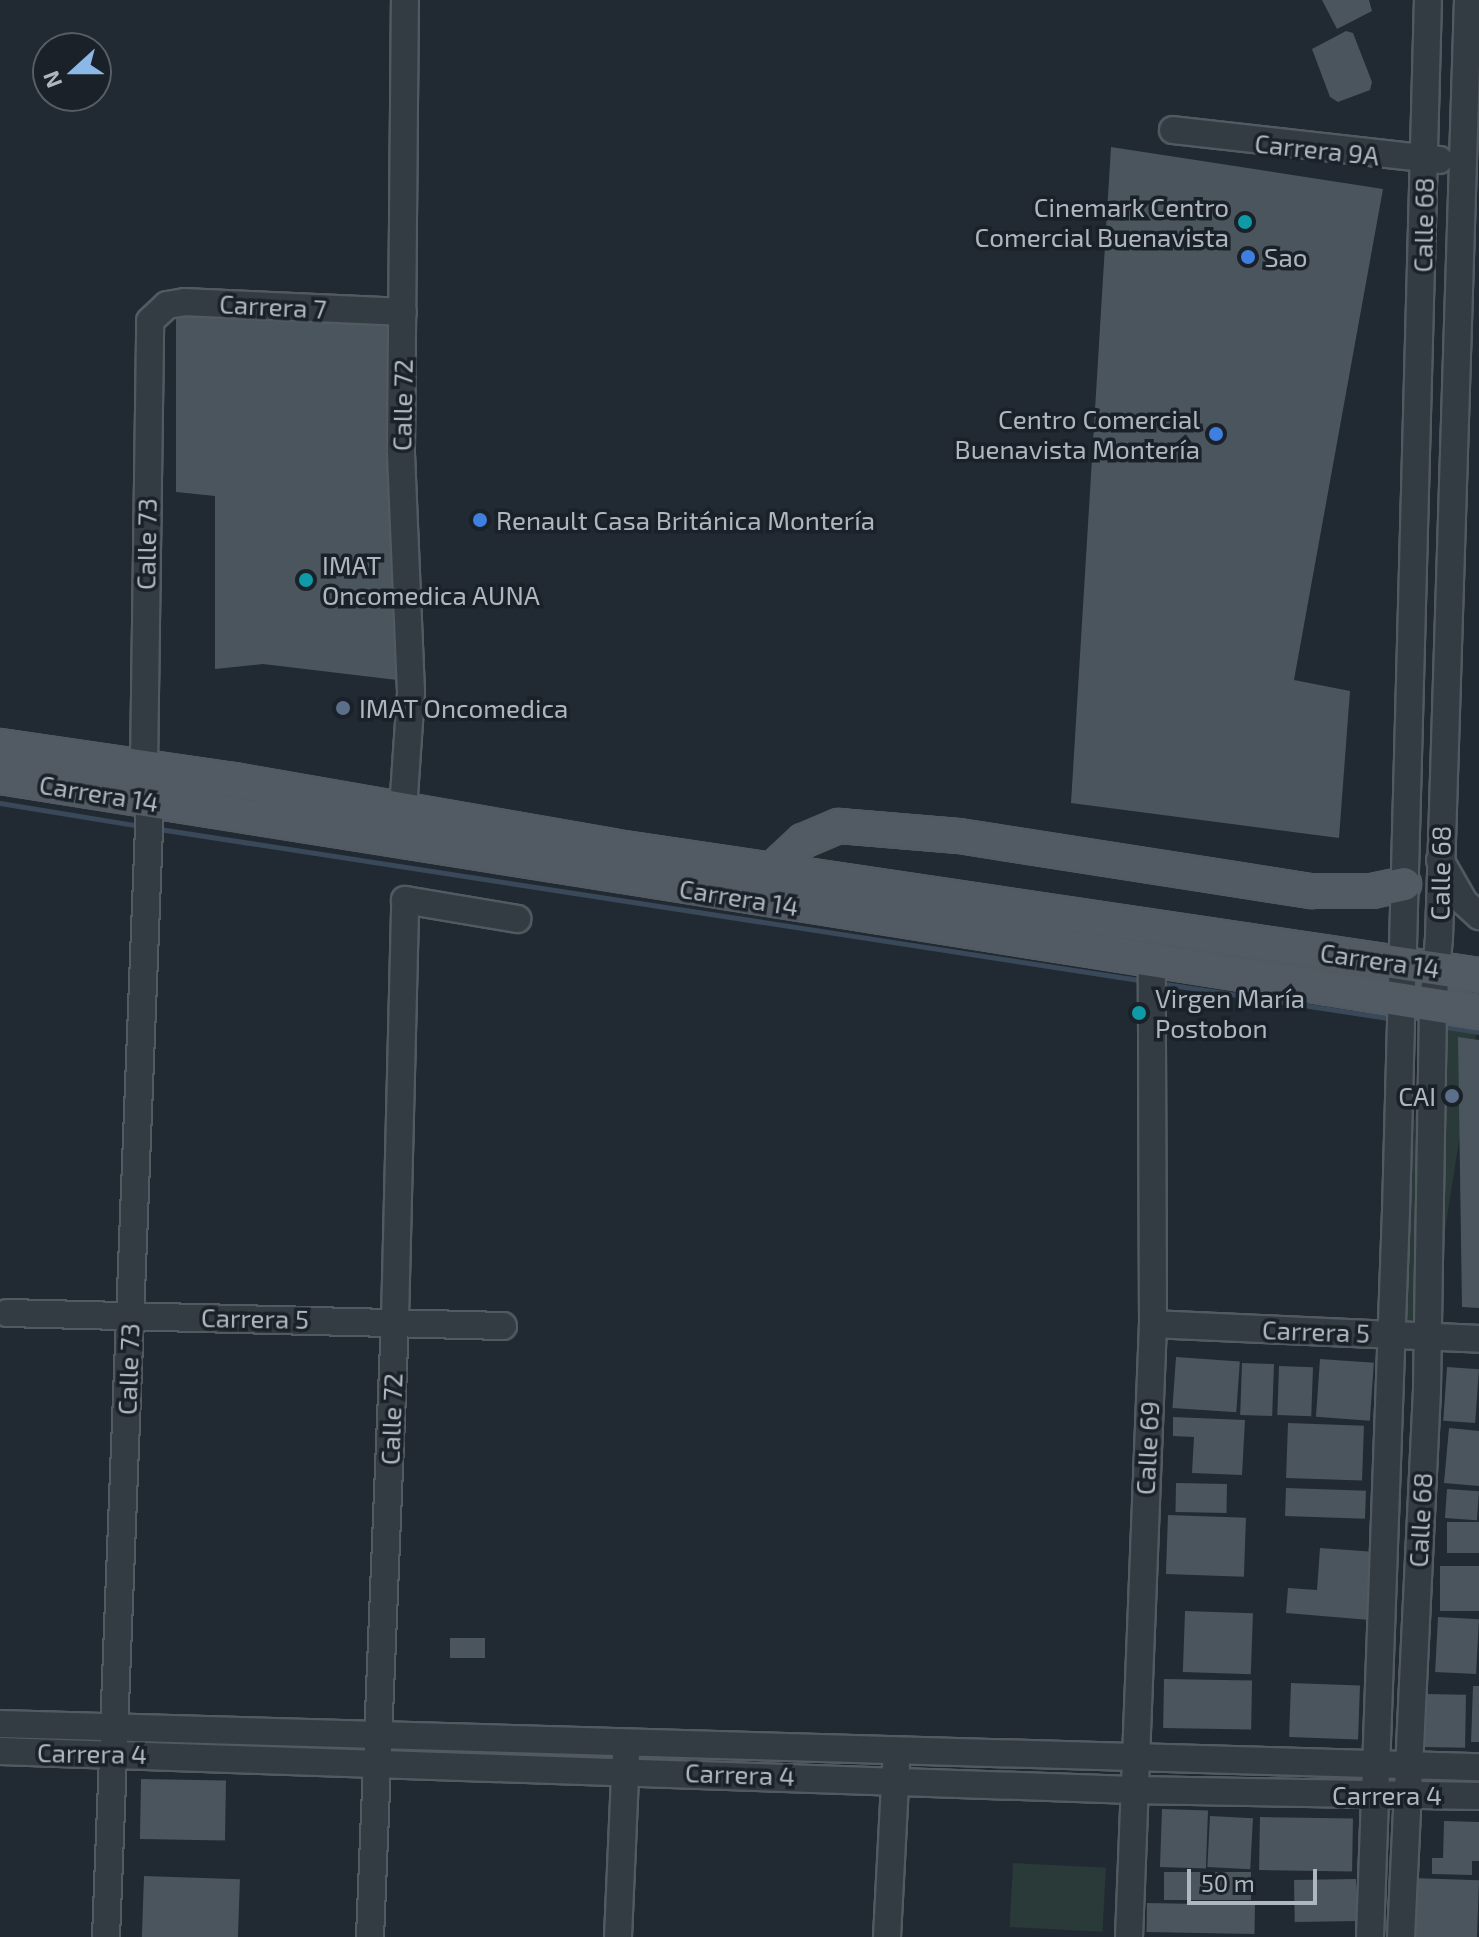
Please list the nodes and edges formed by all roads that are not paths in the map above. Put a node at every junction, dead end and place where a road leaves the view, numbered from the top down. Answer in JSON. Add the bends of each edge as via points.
{"nodes":[{"id":1,"x":405,"y":0,"type":"edge"},
{"id":2,"x":1428,"y":0,"type":"edge"},
{"id":3,"x":1468,"y":0,"type":"edge"},
{"id":4,"x":1173,"y":130,"type":"dead end"},
{"id":5,"x":1425,"y":159,"type":"junction"},
{"id":6,"x":1463,"y":162,"type":"junction"},
{"id":7,"x":403,"y":312,"type":"junction"},
{"id":8,"x":150,"y":321,"type":"joint"},
{"id":9,"x":1419,"y":434,"type":"junction"},
{"id":10,"x":1456,"y":436,"type":"junction"},
{"id":11,"x":0,"y":746,"type":"edge"},
{"id":12,"x":144,"y":767,"type":"junction"},
{"id":13,"x":0,"y":777,"type":"edge"},
{"id":14,"x":149,"y":808,"type":"junction"},
{"id":15,"x":403,"y":810,"type":"junction"},
{"id":16,"x":1440,"y":859,"type":"junction"},
{"id":17,"x":774,"y":868,"type":"junction"},
{"id":18,"x":1404,"y":884,"type":"junction"},
{"id":19,"x":1479,"y":916,"type":"edge"},
{"id":20,"x":517,"y":919,"type":"dead end"},
{"id":21,"x":1402,"y":965,"type":"junction"},
{"id":22,"x":1437,"y":968,"type":"junction"},
{"id":23,"x":1152,"y":969,"type":"junction"},
{"id":24,"x":1479,"y":975,"type":"edge"},
{"id":25,"x":1479,"y":1012,"type":"edge"},
{"id":26,"x":1433,"y":1014,"type":"junction"},
{"id":27,"x":1399,"y":1021,"type":"junction"},
{"id":28,"x":7,"y":1313,"type":"dead end"},
{"id":29,"x":130,"y":1315,"type":"junction"},
{"id":30,"x":395,"y":1320,"type":"junction"},
{"id":31,"x":1153,"y":1324,"type":"junction"},
{"id":32,"x":503,"y":1326,"type":"dead end"},
{"id":33,"x":1392,"y":1333,"type":"junction"},
{"id":34,"x":1428,"y":1336,"type":"junction"},
{"id":35,"x":1479,"y":1339,"type":"edge"},
{"id":36,"x":0,"y":1724,"type":"edge"},
{"id":37,"x":243,"y":1730,"type":"junction"},
{"id":38,"x":378,"y":1732,"type":"junction"},
{"id":39,"x":490,"y":1736,"type":"junction"},
{"id":40,"x":113,"y":1740,"type":"junction"},
{"id":41,"x":627,"y":1740,"type":"junction"},
{"id":42,"x":0,"y":1751,"type":"edge"},
{"id":43,"x":898,"y":1751,"type":"junction"},
{"id":44,"x":1133,"y":1755,"type":"junction"},
{"id":45,"x":237,"y":1757,"type":"junction"},
{"id":46,"x":378,"y":1760,"type":"junction"},
{"id":47,"x":493,"y":1765,"type":"junction"},
{"id":48,"x":1376,"y":1765,"type":"junction"},
{"id":49,"x":1408,"y":1766,"type":"junction"},
{"id":50,"x":1479,"y":1767,"type":"edge"},
{"id":51,"x":625,"y":1770,"type":"junction"},
{"id":52,"x":894,"y":1779,"type":"junction"},
{"id":53,"x":1132,"y":1790,"type":"junction"},
{"id":54,"x":1407,"y":1794,"type":"junction"},
{"id":55,"x":1374,"y":1796,"type":"junction"},
{"id":56,"x":1479,"y":1796,"type":"edge"},
{"id":57,"x":106,"y":1937,"type":"edge"},
{"id":58,"x":370,"y":1937,"type":"edge"},
{"id":59,"x":618,"y":1937,"type":"edge"},
{"id":60,"x":887,"y":1937,"type":"edge"},
{"id":61,"x":1129,"y":1937,"type":"edge"},
{"id":62,"x":1370,"y":1937,"type":"edge"},
{"id":63,"x":1401,"y":1937,"type":"edge"}],
"edges":[{"from":1,"to":7,"type":"street","name":"Calle 72"},
{"from":2,"to":5,"type":"street","name":"Calle 68"},
{"from":3,"to":6,"type":"street","name":"Calle 68"},
{"from":4,"to":5,"type":"street","name":"Carrera 9A"},
{"from":5,"to":6,"type":"street","name":"Carrera 9A"},
{"from":5,"to":9,"type":"street","name":"Calle 68"},
{"from":6,"to":10,"type":"street","name":"Calle 68"},
{"from":7,"to":8,"type":"street","name":"Carrera 7","via":[[185,302],[167,305]]},
{"from":7,"to":15,"type":"street","name":"Calle 72","via":[[401,450],[411,692]]},
{"from":8,"to":12,"type":"street","name":"Calle 73"},
{"from":9,"to":10,"type":"street"},
{"from":9,"to":18,"type":"street","name":"Calle 68"},
{"from":10,"to":16,"type":"street","name":"Calle 68"},
{"from":11,"to":12,"type":"main road","name":"Carrera 14"},
{"from":12,"to":15,"type":"main road","name":"Carrera 14"},
{"from":13,"to":14,"type":"main road","name":"Carrera 14"},
{"from":14,"to":23,"type":"main road","name":"Carrera 14"},
{"from":14,"to":29,"type":"street","name":"Calle 73"},
{"from":15,"to":17,"type":"main road","name":"Carrera 14"},
{"from":16,"to":19,"type":"street","via":[[1464,902]]},
{"from":16,"to":22,"type":"street","name":"Calle 68"},
{"from":17,"to":18,"type":"main road","via":[[803,841],[839,826],[959,836],[1312,891],[1372,891]]},
{"from":17,"to":21,"type":"main road","name":"Carrera 14"},
{"from":18,"to":21,"type":"street","name":"Calle 68"},
{"from":20,"to":30,"type":"street","name":"Calle 72","via":[[405,900]]},
{"from":21,"to":22,"type":"main road","name":"Carrera 14"},
{"from":21,"to":27,"type":"street","name":"Calle 68"},
{"from":22,"to":24,"type":"main road","name":"Carrera 14"},
{"from":22,"to":26,"type":"street","name":"Calle 68"},
{"from":23,"to":27,"type":"main road","name":"Carrera 14"},
{"from":23,"to":31,"type":"street","name":"Calle 69"},
{"from":25,"to":26,"type":"main road","name":"Carrera 14"},
{"from":26,"to":27,"type":"main road","name":"Carrera 14"},
{"from":26,"to":34,"type":"street","name":"Calle 68"},
{"from":27,"to":33,"type":"street","name":"Calle 68"},
{"from":28,"to":29,"type":"street","name":"Carrera 5"},
{"from":29,"to":30,"type":"street","name":"Carrera 5"},
{"from":29,"to":40,"type":"street","name":"Calle 73"},
{"from":30,"to":32,"type":"street","name":"Carrera 5"},
{"from":30,"to":38,"type":"street","name":"Calle 72"},
{"from":31,"to":33,"type":"street","name":"Carrera 5"},
{"from":31,"to":44,"type":"street","name":"Calle 69"},
{"from":33,"to":34,"type":"street","name":"Carrera 5"},
{"from":33,"to":48,"type":"street","name":"Calle 68"},
{"from":34,"to":35,"type":"street","name":"Carrera 5"},
{"from":34,"to":49,"type":"street","name":"Calle 68"},
{"from":36,"to":40,"type":"street","name":"Carrera 4"},
{"from":37,"to":38,"type":"street","name":"Carrera 4"},
{"from":37,"to":40,"type":"street","name":"Carrera 4"},
{"from":37,"to":45,"type":"street"},
{"from":38,"to":39,"type":"street","name":"Carrera 4"},
{"from":38,"to":46,"type":"street","name":"Calle 72"},
{"from":39,"to":41,"type":"street","name":"Carrera 4"},
{"from":39,"to":47,"type":"street"},
{"from":40,"to":42,"type":"street","name":"Carrera 4"},
{"from":40,"to":45,"type":"street","name":"Carrera 4"},
{"from":40,"to":57,"type":"street","name":"Calle 73"},
{"from":41,"to":43,"type":"street","name":"Carrera 4"},
{"from":41,"to":51,"type":"street"},
{"from":43,"to":44,"type":"street","name":"Carrera 4"},
{"from":43,"to":52,"type":"street"},
{"from":44,"to":48,"type":"street","name":"Carrera 4"},
{"from":44,"to":53,"type":"street","name":"Calle 69"},
{"from":45,"to":46,"type":"street","name":"Carrera 4"},
{"from":46,"to":47,"type":"street","name":"Carrera 4"},
{"from":46,"to":58,"type":"street","name":"Calle 72"},
{"from":47,"to":51,"type":"street","name":"Carrera 4"},
{"from":48,"to":49,"type":"street","name":"Carrera 4"},
{"from":48,"to":55,"type":"street","name":"Calle 68"},
{"from":49,"to":50,"type":"street","name":"Carrera 4"},
{"from":49,"to":54,"type":"street","name":"Calle 68"},
{"from":51,"to":52,"type":"street","name":"Carrera 4"},
{"from":51,"to":59,"type":"street"},
{"from":52,"to":53,"type":"street","name":"Carrera 4"},
{"from":52,"to":60,"type":"street"},
{"from":53,"to":55,"type":"street","name":"Carrera 4"},
{"from":53,"to":61,"type":"street","name":"Calle 69"},
{"from":54,"to":55,"type":"street","name":"Carrera 4"},
{"from":54,"to":56,"type":"street","name":"Carrera 4"},
{"from":54,"to":63,"type":"street","name":"Calle 68"},
{"from":55,"to":62,"type":"street","name":"Calle 68"}]}
